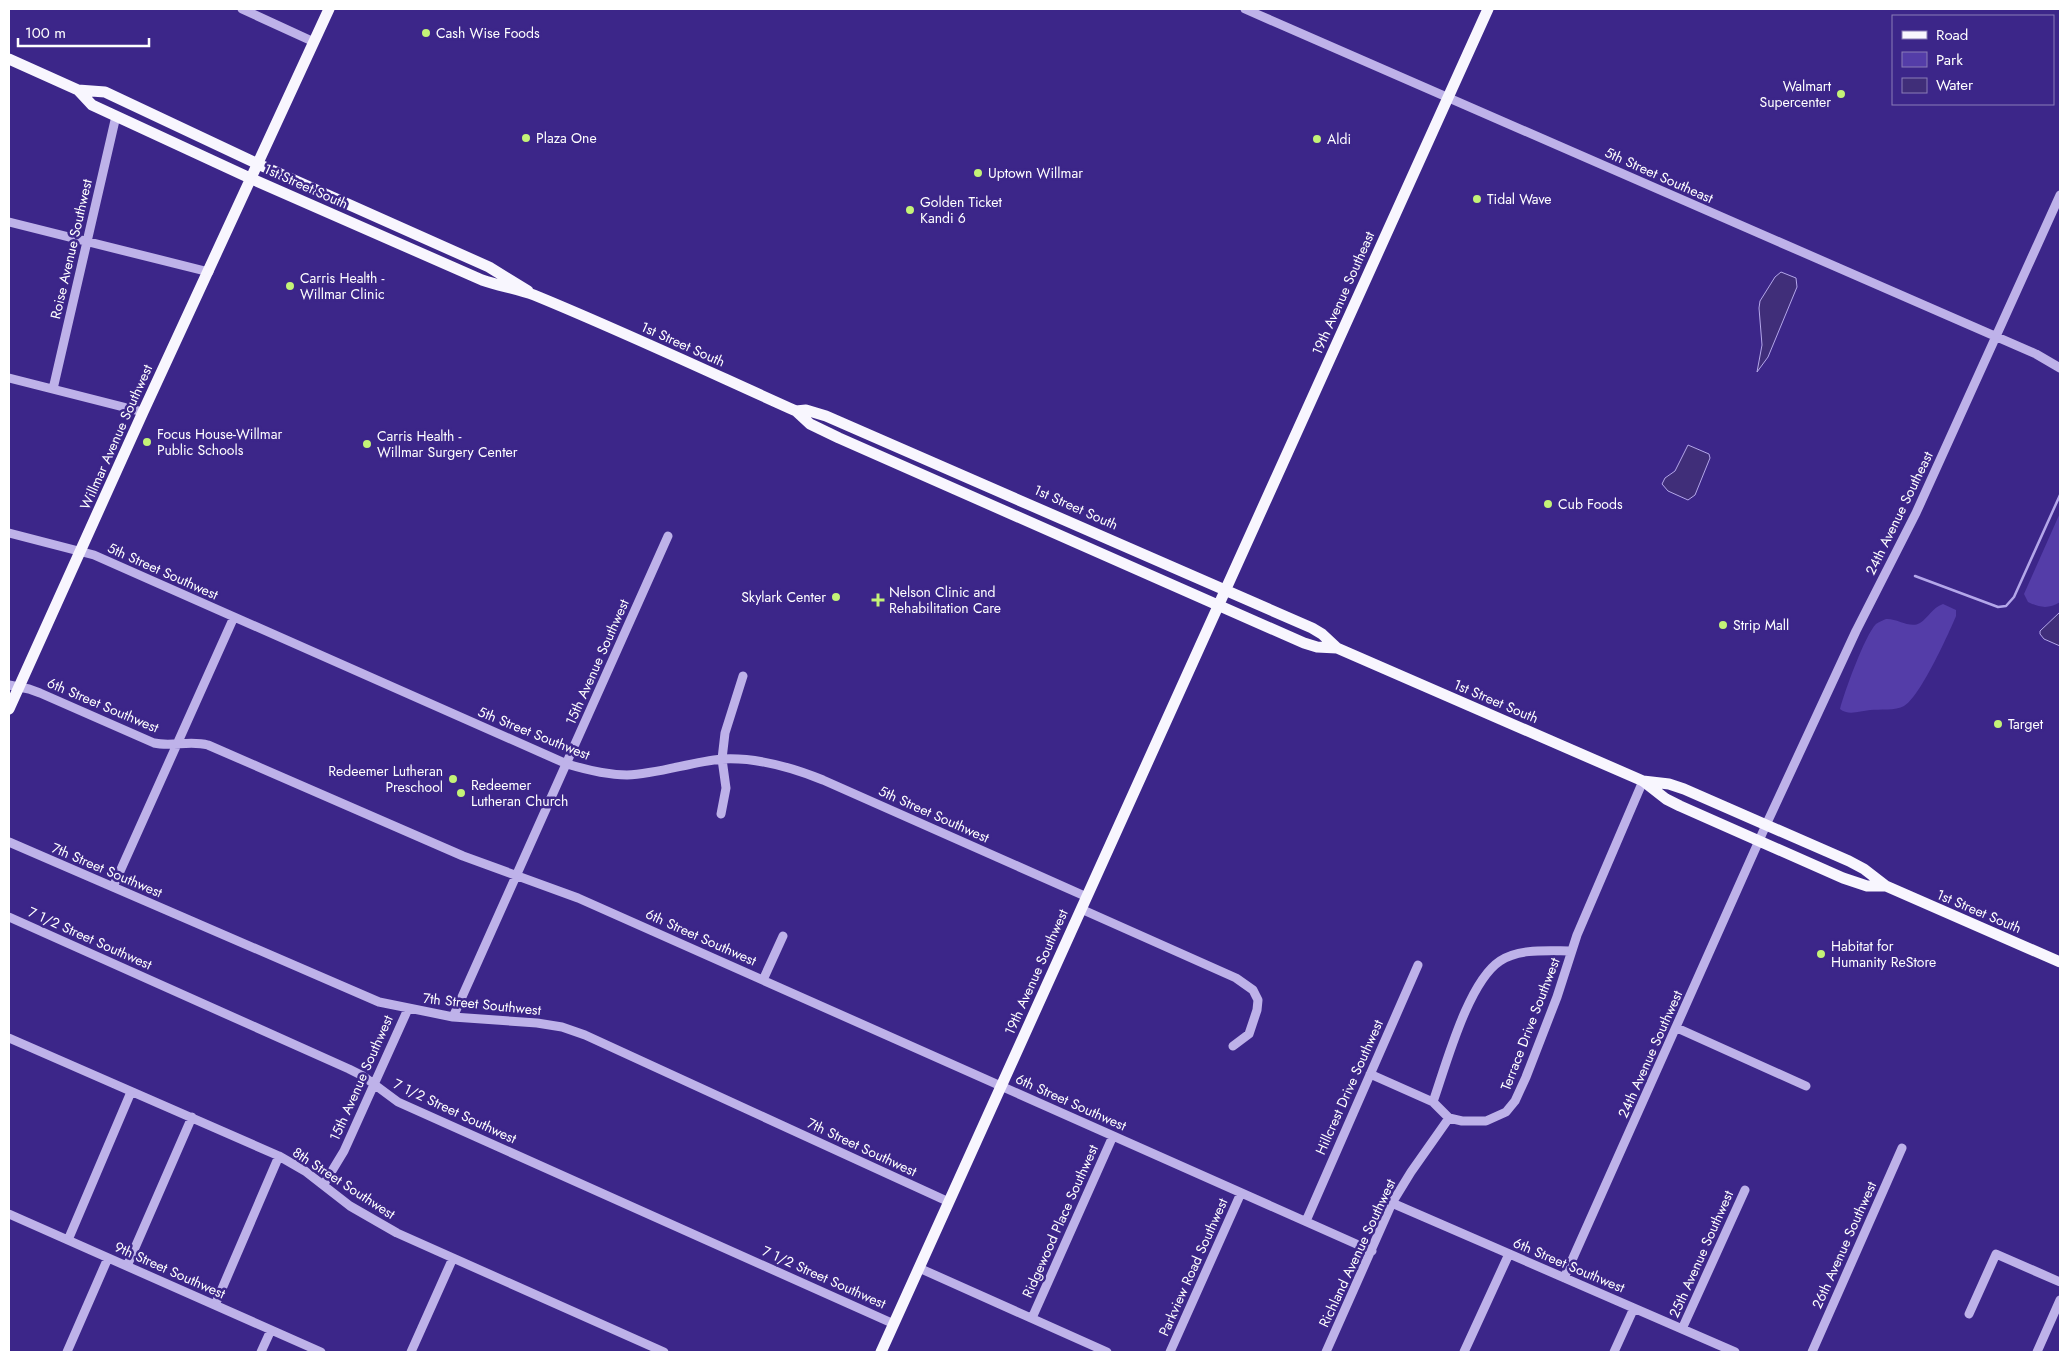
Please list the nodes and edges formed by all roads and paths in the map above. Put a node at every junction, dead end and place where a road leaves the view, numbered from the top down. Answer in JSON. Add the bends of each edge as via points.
{"nodes":[{"id":1,"x":242,"y":9,"type":"edge"},
{"id":2,"x":329,"y":9,"type":"edge"},
{"id":3,"x":1245,"y":9,"type":"edge"},
{"id":4,"x":1488,"y":9,"type":"edge"},
{"id":5,"x":314,"y":42,"type":"junction"},
{"id":6,"x":9,"y":59,"type":"edge"},
{"id":7,"x":78,"y":90,"type":"junction"},
{"id":8,"x":1448,"y":98,"type":"junction"},
{"id":9,"x":116,"y":116,"type":"junction"},
{"id":10,"x":258,"y":164,"type":"junction"},
{"id":11,"x":252,"y":179,"type":"junction"},
{"id":12,"x":2060,"y":195,"type":"edge"},
{"id":13,"x":9,"y":222,"type":"edge"},
{"id":14,"x":87,"y":241,"type":"junction"},
{"id":15,"x":209,"y":272,"type":"junction"},
{"id":16,"x":531,"y":294,"type":"junction"},
{"id":17,"x":1996,"y":337,"type":"junction"},
{"id":18,"x":2060,"y":368,"type":"edge"},
{"id":19,"x":9,"y":378,"type":"edge"},
{"id":20,"x":53,"y":389,"type":"junction"},
{"id":21,"x":796,"y":411,"type":"junction"},
{"id":22,"x":143,"y":412,"type":"junction"},
{"id":23,"x":9,"y":532,"type":"edge"},
{"id":24,"x":668,"y":536,"type":"dead end"},
{"id":25,"x":81,"y":551,"type":"junction"},
{"id":26,"x":1225,"y":589,"type":"junction"},
{"id":27,"x":1218,"y":605,"type":"junction"},
{"id":28,"x":234,"y":617,"type":"junction"},
{"id":29,"x":1337,"y":648,"type":"junction"},
{"id":30,"x":743,"y":676,"type":"dead end"},
{"id":31,"x":14,"y":686,"type":"edge"},
{"id":32,"x":9,"y":709,"type":"edge"},
{"id":33,"x":177,"y":744,"type":"junction"},
{"id":34,"x":722,"y":760,"type":"junction"},
{"id":35,"x":567,"y":764,"type":"junction"},
{"id":36,"x":1643,"y":781,"type":"junction"},
{"id":37,"x":721,"y":814,"type":"dead end"},
{"id":38,"x":1766,"y":825,"type":"junction"},
{"id":39,"x":1760,"y":841,"type":"junction"},
{"id":40,"x":9,"y":842,"type":"edge"},
{"id":41,"x":516,"y":875,"type":"junction"},
{"id":42,"x":1886,"y":886,"type":"junction"},
{"id":43,"x":113,"y":887,"type":"junction"},
{"id":44,"x":1087,"y":897,"type":"junction"},
{"id":45,"x":1081,"y":909,"type":"junction"},
{"id":46,"x":9,"y":917,"type":"edge"},
{"id":47,"x":783,"y":936,"type":"dead end"},
{"id":48,"x":1571,"y":951,"type":"junction"},
{"id":49,"x":2060,"y":962,"type":"edge"},
{"id":50,"x":1418,"y":965,"type":"dead end"},
{"id":51,"x":763,"y":980,"type":"junction"},
{"id":52,"x":408,"y":1009,"type":"junction"},
{"id":53,"x":453,"y":1017,"type":"junction"},
{"id":54,"x":1677,"y":1028,"type":"junction"},
{"id":55,"x":9,"y":1038,"type":"edge"},
{"id":56,"x":1233,"y":1046,"type":"dead end"},
{"id":57,"x":1370,"y":1074,"type":"junction"},
{"id":58,"x":375,"y":1085,"type":"junction"},
{"id":59,"x":1001,"y":1086,"type":"junction"},
{"id":60,"x":1806,"y":1086,"type":"dead end"},
{"id":61,"x":132,"y":1092,"type":"junction"},
{"id":62,"x":1433,"y":1102,"type":"junction"},
{"id":63,"x":192,"y":1117,"type":"junction"},
{"id":64,"x":1449,"y":1118,"type":"junction"},
{"id":65,"x":1114,"y":1136,"type":"junction"},
{"id":66,"x":1902,"y":1148,"type":"dead end"},
{"id":67,"x":279,"y":1156,"type":"junction"},
{"id":68,"x":324,"y":1184,"type":"junction"},
{"id":69,"x":1745,"y":1190,"type":"dead end"},
{"id":70,"x":1241,"y":1192,"type":"junction"},
{"id":71,"x":949,"y":1202,"type":"junction"},
{"id":72,"x":1392,"y":1203,"type":"junction"},
{"id":73,"x":9,"y":1214,"type":"edge"},
{"id":74,"x":1306,"y":1221,"type":"junction"},
{"id":75,"x":68,"y":1240,"type":"junction"},
{"id":76,"x":1372,"y":1251,"type":"junction"},
{"id":77,"x":1509,"y":1254,"type":"junction"},
{"id":78,"x":108,"y":1258,"type":"junction"},
{"id":79,"x":453,"y":1258,"type":"junction"},
{"id":80,"x":127,"y":1266,"type":"junction"},
{"id":81,"x":919,"y":1268,"type":"junction"},
{"id":82,"x":1564,"y":1278,"type":"junction"},
{"id":83,"x":2060,"y":1282,"type":"edge"},
{"id":84,"x":2060,"y":1300,"type":"edge"},
{"id":85,"x":214,"y":1305,"type":"junction"},
{"id":86,"x":1634,"y":1308,"type":"junction"},
{"id":87,"x":1969,"y":1314,"type":"dead end"},
{"id":88,"x":1032,"y":1318,"type":"junction"},
{"id":89,"x":894,"y":1324,"type":"junction"},
{"id":90,"x":1682,"y":1329,"type":"junction"},
{"id":91,"x":271,"y":1330,"type":"junction"},
{"id":92,"x":67,"y":1352,"type":"edge"},
{"id":93,"x":261,"y":1352,"type":"edge"},
{"id":94,"x":321,"y":1352,"type":"edge"},
{"id":95,"x":411,"y":1352,"type":"edge"},
{"id":96,"x":664,"y":1352,"type":"edge"},
{"id":97,"x":881,"y":1352,"type":"edge"},
{"id":98,"x":1107,"y":1352,"type":"edge"},
{"id":99,"x":1170,"y":1352,"type":"edge"},
{"id":100,"x":1326,"y":1352,"type":"edge"},
{"id":101,"x":1464,"y":1352,"type":"edge"},
{"id":102,"x":1614,"y":1352,"type":"edge"},
{"id":103,"x":1735,"y":1352,"type":"edge"},
{"id":104,"x":1812,"y":1352,"type":"edge"},
{"id":105,"x":2037,"y":1352,"type":"edge"}],
"edges":[{"from":1,"to":5,"type":"street"},
{"from":2,"to":5,"type":"main road","name":"Willmar Avenue Southwest"},
{"from":3,"to":8,"type":"street","name":"5th Street Southeast"},
{"from":4,"to":8,"type":"main road","name":"19th Avenue Southeast"},
{"from":5,"to":10,"type":"main road","name":"Willmar Avenue Southwest"},
{"from":6,"to":7,"type":"main road","name":"1st Street South"},
{"from":7,"to":9,"type":"main road","name":"1st Street South","via":[[92,105]]},
{"from":7,"to":10,"type":"main road","name":"1st Street South","via":[[105,92]]},
{"from":8,"to":17,"type":"street","name":"5th Street Southeast"},
{"from":8,"to":26,"type":"main road","name":"19th Avenue Southeast"},
{"from":9,"to":11,"type":"main road","name":"1st Street South"},
{"from":9,"to":14,"type":"street","name":"Roise Avenue Southwest"},
{"from":10,"to":11,"type":"main road","name":"Willmar Avenue Southwest"},
{"from":10,"to":16,"type":"main road","name":"1st Street South","via":[[489,266]]},
{"from":11,"to":15,"type":"main road","name":"Willmar Avenue Southwest"},
{"from":11,"to":16,"type":"main road","name":"1st Street South","via":[[482,280]]},
{"from":12,"to":17,"type":"street","name":"24th Avenue Southeast"},
{"from":13,"to":14,"type":"street"},
{"from":14,"to":15,"type":"street"},
{"from":14,"to":20,"type":"street","name":"Roise Avenue Southwest"},
{"from":15,"to":22,"type":"main road","name":"Willmar Avenue Southwest"},
{"from":16,"to":21,"type":"main road","name":"1st Street South"},
{"from":17,"to":18,"type":"street","name":"5th Street Southeast"},
{"from":17,"to":38,"type":"street","name":"24th Avenue Southeast","via":[[1916,513],[1856,631]]},
{"from":19,"to":20,"type":"street"},
{"from":20,"to":22,"type":"street"},
{"from":21,"to":26,"type":"main road","name":"1st Street South","via":[[806,410],[826,416]]},
{"from":21,"to":27,"type":"main road","name":"1st Street South","via":[[810,424],[839,438]]},
{"from":22,"to":25,"type":"main road","name":"Willmar Avenue Southwest"},
{"from":23,"to":25,"type":"street","name":"5th Street Southwest"},
{"from":24,"to":35,"type":"street","name":"15th Avenue Southwest"},
{"from":25,"to":28,"type":"street","name":"5th Street Southwest"},
{"from":25,"to":31,"type":"main road","name":"Willmar Avenue Southwest"},
{"from":26,"to":27,"type":"main road","name":"19th Avenue Southeast"},
{"from":26,"to":29,"type":"main road","name":"1st Street South","via":[[1312,628]]},
{"from":27,"to":29,"type":"main road","name":"1st Street South","via":[[1304,644]]},
{"from":27,"to":44,"type":"main road","name":"19th Avenue Southwest"},
{"from":28,"to":33,"type":"street"},
{"from":28,"to":35,"type":"street","name":"5th Street Southwest"},
{"from":29,"to":36,"type":"main road","name":"1st Street South"},
{"from":30,"to":34,"type":"street","via":[[727,721]]},
{"from":31,"to":32,"type":"main road","name":"Willmar Avenue Southwest"},
{"from":31,"to":33,"type":"street","name":"6th Street Southwest","via":[[40,693],[146,740]]},
{"from":33,"to":41,"type":"street","name":"6th Street Southwest","via":[[208,746],[463,856]]},
{"from":33,"to":43,"type":"street"},
{"from":34,"to":35,"type":"street","name":"5th Street Southwest","via":[[628,775],[604,774]]},
{"from":34,"to":37,"type":"street","via":[[726,788]]},
{"from":34,"to":44,"type":"street","name":"5th Street Southwest","via":[[760,761],[804,772]]},
{"from":35,"to":41,"type":"street","name":"15th Avenue Southwest"},
{"from":36,"to":38,"type":"main road","name":"1st Street South","via":[[1684,789]]},
{"from":36,"to":39,"type":"main road","name":"1st Street South","via":[[1680,806]]},
{"from":36,"to":48,"type":"street","name":"Terrace Drive Southwest"},
{"from":38,"to":39,"type":"street","name":"24th Avenue Southeast"},
{"from":38,"to":42,"type":"main road","name":"1st Street South","via":[[1858,866]]},
{"from":39,"to":42,"type":"main road","name":"1st Street South","via":[[1852,881],[1867,886]]},
{"from":39,"to":54,"type":"street","name":"24th Avenue Southwest"},
{"from":40,"to":43,"type":"street","name":"7th Street Southwest"},
{"from":41,"to":51,"type":"street","name":"6th Street Southwest","via":[[578,898]]},
{"from":41,"to":53,"type":"street","name":"15th Avenue Southwest"},
{"from":42,"to":49,"type":"main road","name":"1st Street South"},
{"from":43,"to":52,"type":"street","name":"7th Street Southwest","via":[[347,989]]},
{"from":44,"to":45,"type":"main road","name":"19th Avenue Southwest"},
{"from":45,"to":56,"type":"street","via":[[1251,987],[1258,1000],[1256,1019],[1250,1034]]},
{"from":45,"to":59,"type":"main road","name":"19th Avenue Southwest"},
{"from":46,"to":58,"type":"street","name":"7 1/2 Street Southwest","via":[[341,1065]]},
{"from":47,"to":51,"type":"street"},
{"from":48,"to":62,"type":"street","name":"Terrace Drive Southwest","via":[[1517,954],[1501,960],[1490,970],[1469,1002]]},
{"from":48,"to":64,"type":"street","name":"Terrace Drive Southwest","via":[[1557,997],[1515,1101],[1506,1112],[1486,1121]]},
{"from":50,"to":57,"type":"street","name":"Hillcrest Drive Southwest"},
{"from":51,"to":59,"type":"street","name":"6th Street Southwest"},
{"from":52,"to":53,"type":"street","name":"7th Street Southwest"},
{"from":52,"to":58,"type":"street","name":"15th Avenue Southwest"},
{"from":53,"to":71,"type":"street","name":"7th Street Southwest","via":[[537,1023],[585,1035]]},
{"from":54,"to":60,"type":"street"},
{"from":54,"to":82,"type":"street","name":"24th Avenue Southwest"},
{"from":55,"to":61,"type":"street","name":"8th Street Southwest"},
{"from":57,"to":62,"type":"street"},
{"from":57,"to":74,"type":"street","name":"Hillcrest Drive Southwest"},
{"from":58,"to":68,"type":"street","name":"15th Avenue Southwest","via":[[344,1151]]},
{"from":58,"to":89,"type":"street","name":"7 1/2 Street Southwest","via":[[398,1102]]},
{"from":59,"to":65,"type":"street","name":"6th Street Southwest"},
{"from":59,"to":71,"type":"main road","name":"19th Avenue Southwest"},
{"from":61,"to":63,"type":"street","name":"8th Street Southwest"},
{"from":61,"to":75,"type":"street"},
{"from":62,"to":64,"type":"street"},
{"from":63,"to":67,"type":"street","name":"8th Street Southwest"},
{"from":63,"to":80,"type":"street"},
{"from":64,"to":72,"type":"street","name":"Richland Avenue Southwest"},
{"from":65,"to":70,"type":"street","name":"6th Street Southwest"},
{"from":65,"to":88,"type":"street","name":"Ridgewood Place Southwest"},
{"from":66,"to":104,"type":"street","name":"26th Avenue Southwest"},
{"from":67,"to":68,"type":"street","name":"8th Street Southwest"},
{"from":67,"to":85,"type":"street"},
{"from":68,"to":79,"type":"street","name":"8th Street Southwest","via":[[372,1220]]},
{"from":69,"to":90,"type":"street","name":"25th Avenue Southwest"},
{"from":70,"to":74,"type":"street","name":"6th Street Southwest"},
{"from":70,"to":99,"type":"street","name":"Parkview Road Southwest"},
{"from":71,"to":81,"type":"main road","name":"19th Avenue Southwest"},
{"from":72,"to":76,"type":"street","name":"Richland Avenue Southwest"},
{"from":72,"to":77,"type":"street","name":"6th Street Southwest"},
{"from":73,"to":75,"type":"street","name":"9th Street Southwest"},
{"from":74,"to":76,"type":"street","name":"6th Street Southwest"},
{"from":75,"to":78,"type":"street","name":"9th Street Southwest"},
{"from":76,"to":100,"type":"street","name":"Richland Avenue Southwest"},
{"from":77,"to":82,"type":"street","name":"6th Street Southwest"},
{"from":77,"to":101,"type":"street"},
{"from":78,"to":80,"type":"street","name":"9th Street Southwest"},
{"from":78,"to":92,"type":"street"},
{"from":79,"to":95,"type":"street"},
{"from":79,"to":96,"type":"street","name":"8th Street Southwest"},
{"from":80,"to":85,"type":"street","name":"9th Street Southwest"},
{"from":81,"to":88,"type":"street"},
{"from":81,"to":89,"type":"main road","name":"19th Avenue Southwest"},
{"from":82,"to":86,"type":"street","name":"6th Street Southwest"},
{"from":83,"to":87,"type":"street","via":[[1996,1254]]},
{"from":84,"to":105,"type":"street"},
{"from":85,"to":91,"type":"street","name":"9th Street Southwest"},
{"from":86,"to":90,"type":"street","name":"6th Street Southwest"},
{"from":86,"to":102,"type":"street"},
{"from":88,"to":98,"type":"street"},
{"from":89,"to":97,"type":"main road","name":"19th Avenue Southwest"},
{"from":90,"to":103,"type":"street","name":"6th Street Southwest"},
{"from":91,"to":93,"type":"street"},
{"from":91,"to":94,"type":"street","name":"9th Street Southwest"}]}
